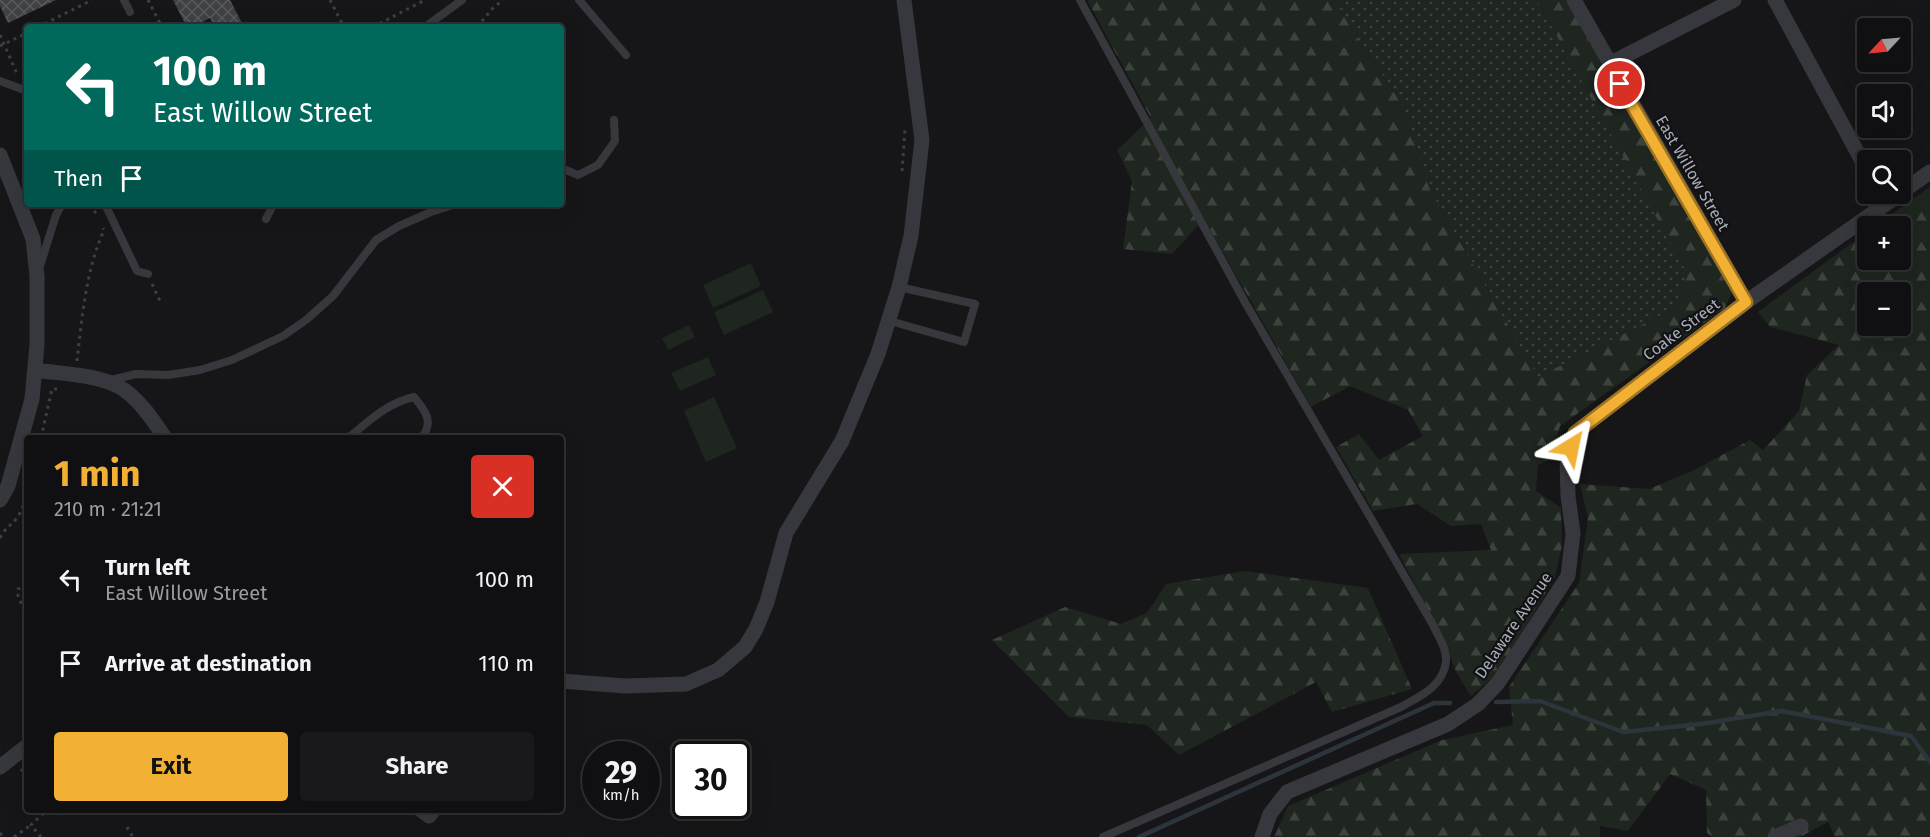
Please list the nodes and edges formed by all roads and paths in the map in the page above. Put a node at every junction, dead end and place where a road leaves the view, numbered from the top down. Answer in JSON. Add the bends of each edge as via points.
{"nodes":[{"id":1,"x":92,"y":0,"type":"edge"},
{"id":2,"x":124,"y":0,"type":"edge"},
{"id":3,"x":148,"y":0,"type":"edge"},
{"id":4,"x":330,"y":0,"type":"edge"},
{"id":5,"x":425,"y":0,"type":"edge"},
{"id":6,"x":462,"y":0,"type":"edge"},
{"id":7,"x":503,"y":0,"type":"edge"},
{"id":8,"x":579,"y":0,"type":"edge"},
{"id":9,"x":904,"y":0,"type":"edge"},
{"id":10,"x":1080,"y":0,"type":"edge"},
{"id":11,"x":1574,"y":0,"type":"edge"},
{"id":12,"x":1734,"y":0,"type":"edge"},
{"id":13,"x":1775,"y":0,"type":"edge"},
{"id":14,"x":130,"y":12,"type":"dead end"},
{"id":15,"x":44,"y":24,"type":"edge"},
{"id":16,"x":160,"y":24,"type":"edge"},
{"id":17,"x":342,"y":24,"type":"edge"},
{"id":18,"x":379,"y":24,"type":"edge"},
{"id":19,"x":429,"y":24,"type":"edge"},
{"id":20,"x":480,"y":24,"type":"edge"},
{"id":21,"x":24,"y":34,"type":"edge"},
{"id":22,"x":0,"y":35,"type":"edge"},
{"id":23,"x":2,"y":45,"type":"edge"},
{"id":24,"x":626,"y":55,"type":"dead end"},
{"id":25,"x":1609,"y":64,"type":"junction"},
{"id":26,"x":0,"y":81,"type":"edge"},
{"id":27,"x":22,"y":83,"type":"dead end"},
{"id":28,"x":24,"y":90,"type":"edge"},
{"id":29,"x":614,"y":120,"type":"dead end"},
{"id":30,"x":905,"y":123,"type":"dead end"},
{"id":31,"x":1857,"y":152,"type":"edge"},
{"id":32,"x":0,"y":155,"type":"edge"},
{"id":33,"x":564,"y":169,"type":"edge"},
{"id":34,"x":1930,"y":172,"type":"edge"},
{"id":35,"x":903,"y":181,"type":"dead end"},
{"id":36,"x":1911,"y":185,"type":"edge"},
{"id":37,"x":1875,"y":204,"type":"edge"},
{"id":38,"x":60,"y":207,"type":"edge"},
{"id":39,"x":92,"y":207,"type":"edge"},
{"id":40,"x":106,"y":207,"type":"edge"},
{"id":41,"x":272,"y":207,"type":"edge"},
{"id":42,"x":447,"y":207,"type":"edge"},
{"id":43,"x":266,"y":219,"type":"dead end"},
{"id":44,"x":148,"y":274,"type":"joint"},
{"id":45,"x":37,"y":276,"type":"junction"},
{"id":46,"x":899,"y":287,"type":"junction"},
{"id":47,"x":1746,"y":302,"type":"junction"},
{"id":48,"x":161,"y":303,"type":"dead end"},
{"id":49,"x":890,"y":321,"type":"junction"},
{"id":50,"x":76,"y":369,"type":"dead end"},
{"id":51,"x":35,"y":370,"type":"junction"},
{"id":52,"x":104,"y":381,"type":"junction"},
{"id":53,"x":63,"y":389,"type":"dead end"},
{"id":54,"x":1575,"y":433,"type":"joint"},
{"id":55,"x":42,"y":435,"type":"edge"},
{"id":56,"x":163,"y":435,"type":"edge"},
{"id":57,"x":352,"y":435,"type":"edge"},
{"id":58,"x":424,"y":435,"type":"edge"},
{"id":59,"x":0,"y":500,"type":"edge"},
{"id":60,"x":24,"y":502,"type":"edge"},
{"id":61,"x":0,"y":538,"type":"edge"},
{"id":62,"x":24,"y":586,"type":"edge"},
{"id":63,"x":24,"y":610,"type":"edge"},
{"id":64,"x":564,"y":681,"type":"edge"},
{"id":65,"x":24,"y":748,"type":"edge"},
{"id":66,"x":0,"y":767,"type":"edge"},
{"id":67,"x":44,"y":813,"type":"edge"},
{"id":68,"x":60,"y":813,"type":"edge"},
{"id":69,"x":62,"y":816,"type":"dead end"},
{"id":70,"x":31,"y":825,"type":"junction"},
{"id":71,"x":1801,"y":826,"type":"dead end"},
{"id":72,"x":127,"y":827,"type":"dead end"},
{"id":73,"x":0,"y":833,"type":"edge"},
{"id":74,"x":3,"y":837,"type":"edge"},
{"id":75,"x":14,"y":837,"type":"edge"},
{"id":76,"x":41,"y":837,"type":"edge"},
{"id":77,"x":133,"y":837,"type":"edge"},
{"id":78,"x":1103,"y":837,"type":"edge"},
{"id":79,"x":1262,"y":837,"type":"edge"},
{"id":80,"x":1775,"y":837,"type":"edge"}],
"edges":[{"from":1,"to":15,"type":"path"},
{"from":2,"to":14,"type":"lane"},
{"from":3,"to":16,"type":"path"},
{"from":4,"to":17,"type":"path"},
{"from":5,"to":18,"type":"path"},
{"from":6,"to":19,"type":"lane"},
{"from":7,"to":20,"type":"path"},
{"from":8,"to":24,"type":"lane"},
{"from":9,"to":46,"type":"street","via":[[922,140],[911,236]]},
{"from":10,"to":78,"type":"lane","via":[[1240,294],[1433,625],[1446,661],[1429,691],[1401,707]]},
{"from":11,"to":25,"type":"street","name":"East Willow Street"},
{"from":12,"to":25,"type":"street"},
{"from":13,"to":31,"type":"street"},
{"from":21,"to":23,"type":"path"},
{"from":22,"to":23,"type":"path"},
{"from":23,"to":27,"type":"path"},
{"from":25,"to":47,"type":"street","name":"East Willow Street"},
{"from":26,"to":28,"type":"lane"},
{"from":29,"to":33,"type":"lane","via":[[615,141],[598,165],[578,175]]},
{"from":30,"to":35,"type":"path"},
{"from":32,"to":45,"type":"street","via":[[33,239]]},
{"from":34,"to":36,"type":"street","name":"Coake Street"},
{"from":37,"to":47,"type":"street","name":"Coake Street"},
{"from":38,"to":45,"type":"lane"},
{"from":39,"to":50,"type":"path","via":[[104,230],[90,274]]},
{"from":40,"to":44,"type":"lane","via":[[137,271]]},
{"from":41,"to":43,"type":"lane"},
{"from":42,"to":52,"type":"lane","via":[[376,240],[333,296],[283,336],[200,370],[136,374]]},
{"from":44,"to":48,"type":"path"},
{"from":45,"to":51,"type":"street"},
{"from":46,"to":49,"type":"street"},
{"from":46,"to":49,"type":"lane","via":[[975,304],[964,342]]},
{"from":47,"to":54,"type":"street","name":"Coake Street"},
{"from":49,"to":64,"type":"street","via":[[842,441],[786,532],[767,602],[745,646],[718,670],[686,684],[625,686]]},
{"from":51,"to":52,"type":"street"},
{"from":51,"to":59,"type":"street","via":[[32,399],[8,486]]},
{"from":52,"to":56,"type":"street","via":[[136,401]]},
{"from":53,"to":55,"type":"path","via":[[52,389]]},
{"from":54,"to":79,"type":"street","name":"Delaware Avenue","via":[[1567,460],[1573,533],[1568,576],[1498,683],[1478,704],[1448,724],[1287,792],[1270,814]]},
{"from":57,"to":58,"type":"lane","via":[[380,411],[414,397],[426,410]]},
{"from":60,"to":61,"type":"path","via":[[15,521],[6,525]]},
{"from":62,"to":63,"type":"path","via":[[17,593]]},
{"from":65,"to":66,"type":"street"},
{"from":67,"to":70,"type":"path"},
{"from":68,"to":69,"type":"path"},
{"from":70,"to":75,"type":"path"},
{"from":70,"to":76,"type":"path"},
{"from":71,"to":80,"type":"street"},
{"from":72,"to":77,"type":"path"},
{"from":73,"to":74,"type":"path"}]}
